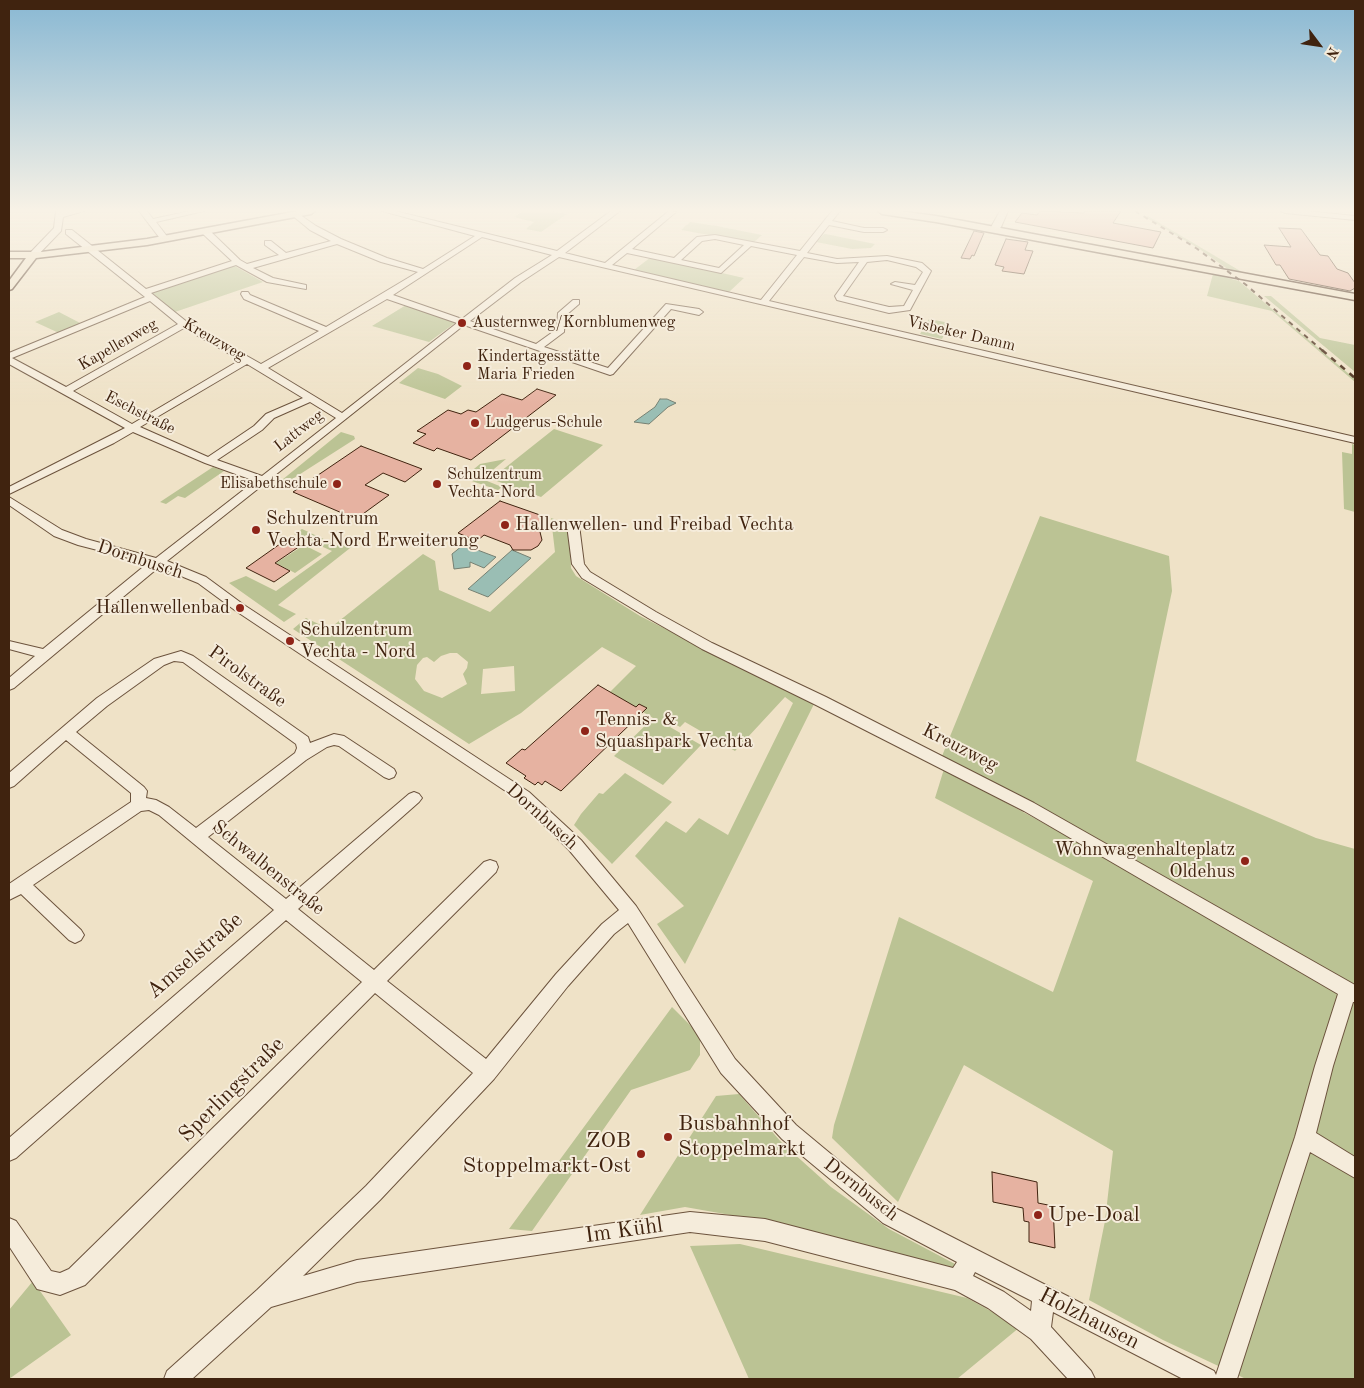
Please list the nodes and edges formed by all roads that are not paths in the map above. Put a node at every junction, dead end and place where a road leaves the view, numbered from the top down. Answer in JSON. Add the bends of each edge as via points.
{"nodes":[{"id":1,"x":17,"y":276,"type":"edge"},
{"id":2,"x":123,"y":276,"type":"edge"},
{"id":3,"x":199,"y":276,"type":"edge"},
{"id":4,"x":262,"y":276,"type":"edge"},
{"id":5,"x":420,"y":276,"type":"edge"},
{"id":6,"x":524,"y":276,"type":"edge"},
{"id":7,"x":647,"y":276,"type":"edge"},
{"id":8,"x":784,"y":276,"type":"edge"},
{"id":9,"x":853,"y":276,"type":"edge"},
{"id":10,"x":924,"y":276,"type":"edge"},
{"id":11,"x":1242,"y":276,"type":"edge"},
{"id":12,"x":895,"y":284,"type":"dead end"},
{"id":13,"x":9,"y":287,"type":"edge"},
{"id":14,"x":301,"y":287,"type":"dead end"},
{"id":15,"x":918,"y":288,"type":"junction"},
{"id":16,"x":245,"y":294,"type":"dead end"},
{"id":17,"x":146,"y":295,"type":"junction"},
{"id":18,"x":386,"y":296,"type":"junction"},
{"id":19,"x":1355,"y":297,"type":"edge"},
{"id":20,"x":576,"y":302,"type":"dead end"},
{"id":21,"x":762,"y":303,"type":"junction"},
{"id":22,"x":699,"y":312,"type":"dead end"},
{"id":23,"x":462,"y":323,"type":"junction"},
{"id":24,"x":184,"y":324,"type":"junction"},
{"id":25,"x":328,"y":331,"type":"junction"},
{"id":26,"x":536,"y":348,"type":"junction"},
{"id":27,"x":9,"y":356,"type":"edge"},
{"id":28,"x":9,"y":360,"type":"edge"},
{"id":29,"x":247,"y":360,"type":"junction"},
{"id":30,"x":261,"y":368,"type":"junction"},
{"id":31,"x":67,"y":391,"type":"junction"},
{"id":32,"x":310,"y":398,"type":"junction"},
{"id":33,"x":342,"y":418,"type":"junction"},
{"id":34,"x":133,"y":428,"type":"junction"},
{"id":35,"x":1355,"y":440,"type":"edge"},
{"id":36,"x":209,"y":461,"type":"junction"},
{"id":37,"x":263,"y":480,"type":"junction"},
{"id":38,"x":9,"y":491,"type":"edge"},
{"id":39,"x":9,"y":500,"type":"edge"},
{"id":40,"x":573,"y":525,"type":"dead end"},
{"id":41,"x":158,"y":562,"type":"junction"},
{"id":42,"x":9,"y":645,"type":"edge"},
{"id":43,"x":45,"y":654,"type":"junction"},
{"id":44,"x":9,"y":685,"type":"edge"},
{"id":45,"x":66,"y":732,"type":"junction"},
{"id":46,"x":301,"y":756,"type":"junction"},
{"id":47,"x":389,"y":773,"type":"dead end"},
{"id":48,"x":9,"y":782,"type":"edge"},
{"id":49,"x":414,"y":798,"type":"dead end"},
{"id":50,"x":138,"y":805,"type":"junction"},
{"id":51,"x":196,"y":837,"type":"junction"},
{"id":52,"x":490,"y":867,"type":"dead end"},
{"id":53,"x":15,"y":888,"type":"edge"},
{"id":54,"x":285,"y":909,"type":"junction"},
{"id":55,"x":630,"y":911,"type":"junction"},
{"id":56,"x":75,"y":935,"type":"dead end"},
{"id":57,"x":374,"y":982,"type":"junction"},
{"id":58,"x":1352,"y":992,"type":"edge"},
{"id":59,"x":487,"y":1072,"type":"junction"},
{"id":60,"x":1305,"y":1137,"type":"junction"},
{"id":61,"x":9,"y":1151,"type":"edge"},
{"id":62,"x":1355,"y":1168,"type":"edge"},
{"id":63,"x":9,"y":1228,"type":"edge"},
{"id":64,"x":971,"y":1259,"type":"junction"},
{"id":65,"x":958,"y":1280,"type":"junction"},
{"id":66,"x":1044,"y":1296,"type":"junction"},
{"id":67,"x":265,"y":1298,"type":"junction"},
{"id":68,"x":1039,"y":1331,"type":"junction"},
{"id":69,"x":175,"y":1379,"type":"edge"},
{"id":70,"x":1083,"y":1379,"type":"edge"},
{"id":71,"x":1206,"y":1379,"type":"edge"},
{"id":72,"x":1226,"y":1379,"type":"edge"}],
"edges":[{"from":1,"to":13,"type":"main road"},
{"from":2,"to":17,"type":"street","name":"Kreuzweg"},
{"from":3,"to":17,"type":"street"},
{"from":4,"to":14,"type":"street","via":[[270,280],[267,285],[287,289]]},
{"from":5,"to":18,"type":"street"},
{"from":6,"to":23,"type":"street","name":"Lattweg"},
{"from":7,"to":21,"type":"street","name":"Visbeker Damm"},
{"from":8,"to":21,"type":"street"},
{"from":9,"to":15,"type":"street","via":[[840,298],[899,310],[907,308]]},
{"from":10,"to":15,"type":"street"},
{"from":11,"to":19,"type":"main road"},
{"from":12,"to":15,"type":"street"},
{"from":16,"to":25,"type":"street"},
{"from":17,"to":24,"type":"street","name":"Kreuzweg"},
{"from":17,"to":27,"type":"street"},
{"from":18,"to":23,"type":"street"},
{"from":18,"to":25,"type":"street"},
{"from":20,"to":26,"type":"street","via":[[561,315],[561,330]]},
{"from":21,"to":35,"type":"street","name":"Visbeker Damm"},
{"from":22,"to":26,"type":"street","via":[[669,306],[610,372]]},
{"from":23,"to":26,"type":"street"},
{"from":23,"to":33,"type":"street","name":"Lattweg"},
{"from":24,"to":29,"type":"street","name":"Kreuzweg"},
{"from":24,"to":31,"type":"street","name":"Kapellenweg"},
{"from":25,"to":30,"type":"street"},
{"from":28,"to":31,"type":"street","name":"Eschstraße"},
{"from":29,"to":30,"type":"street","name":"Kreuzweg"},
{"from":29,"to":34,"type":"street"},
{"from":30,"to":32,"type":"street","name":"Kreuzweg"},
{"from":31,"to":34,"type":"street","name":"Eschstraße"},
{"from":32,"to":33,"type":"street","name":"Kreuzweg"},
{"from":32,"to":36,"type":"street","via":[[270,416],[258,428]]},
{"from":33,"to":37,"type":"street","name":"Lattweg"},
{"from":34,"to":36,"type":"street","name":"Eschstraße"},
{"from":34,"to":38,"type":"street"},
{"from":36,"to":37,"type":"street","name":"Eschstraße"},
{"from":37,"to":41,"type":"street","name":"Lattweg"},
{"from":39,"to":41,"type":"street","name":"Dornbusch","via":[[58,532],[82,542]]},
{"from":40,"to":58,"type":"street","name":"Kreuzweg","via":[[578,564],[586,575],[652,615],[707,646],[1029,807]]},
{"from":41,"to":43,"type":"street","name":"Lattweg"},
{"from":41,"to":55,"type":"street","name":"Dornbusch","via":[[202,580],[524,796],[575,845]]},
{"from":42,"to":43,"type":"street"},
{"from":43,"to":44,"type":"street","name":"Lattweg"},
{"from":45,"to":46,"type":"street","name":"Pirolstraße","via":[[159,662],[181,656],[303,741]]},
{"from":45,"to":48,"type":"street"},
{"from":45,"to":50,"type":"street","via":[[138,791]]},
{"from":46,"to":47,"type":"street","via":[[334,739],[344,742]]},
{"from":46,"to":51,"type":"street"},
{"from":49,"to":54,"type":"street","name":"Amselstraße"},
{"from":50,"to":51,"type":"street","name":"Schwalbenstraße","via":[[151,804],[164,811]]},
{"from":50,"to":53,"type":"street"},
{"from":51,"to":54,"type":"street","name":"Schwalbenstraße"},
{"from":52,"to":57,"type":"street","name":"Sperlingstraße"},
{"from":53,"to":56,"type":"street"},
{"from":54,"to":57,"type":"street","name":"Schwalbenstraße"},
{"from":54,"to":61,"type":"street","name":"Amselstraße"},
{"from":55,"to":59,"type":"street","name":"Im Kühl","via":[[608,929],[562,980]]},
{"from":55,"to":64,"type":"street","name":"Dornbusch","via":[[728,1066],[789,1132],[890,1216]]},
{"from":57,"to":59,"type":"street","name":"Schwalbenstraße"},
{"from":57,"to":63,"type":"street","name":"Sperlingstraße","via":[[77,1277],[60,1284],[46,1281]]},
{"from":58,"to":60,"type":"street","via":[[1324,1066]]},
{"from":59,"to":67,"type":"street","name":"Im Kühl","via":[[373,1193]]},
{"from":60,"to":62,"type":"street"},
{"from":60,"to":72,"type":"street"},
{"from":64,"to":65,"type":"street"},
{"from":64,"to":66,"type":"street","name":"Holzhausen"},
{"from":65,"to":67,"type":"street","name":"Im Kühl","via":[[765,1230],[690,1222],[357,1271]]},
{"from":65,"to":68,"type":"street","name":"Im Kühl","via":[[996,1300]]},
{"from":66,"to":68,"type":"street"},
{"from":66,"to":71,"type":"street","name":"Holzhausen"},
{"from":67,"to":69,"type":"street","name":"Im Kühl"},
{"from":68,"to":70,"type":"street","name":"Im Kühl"}]}
